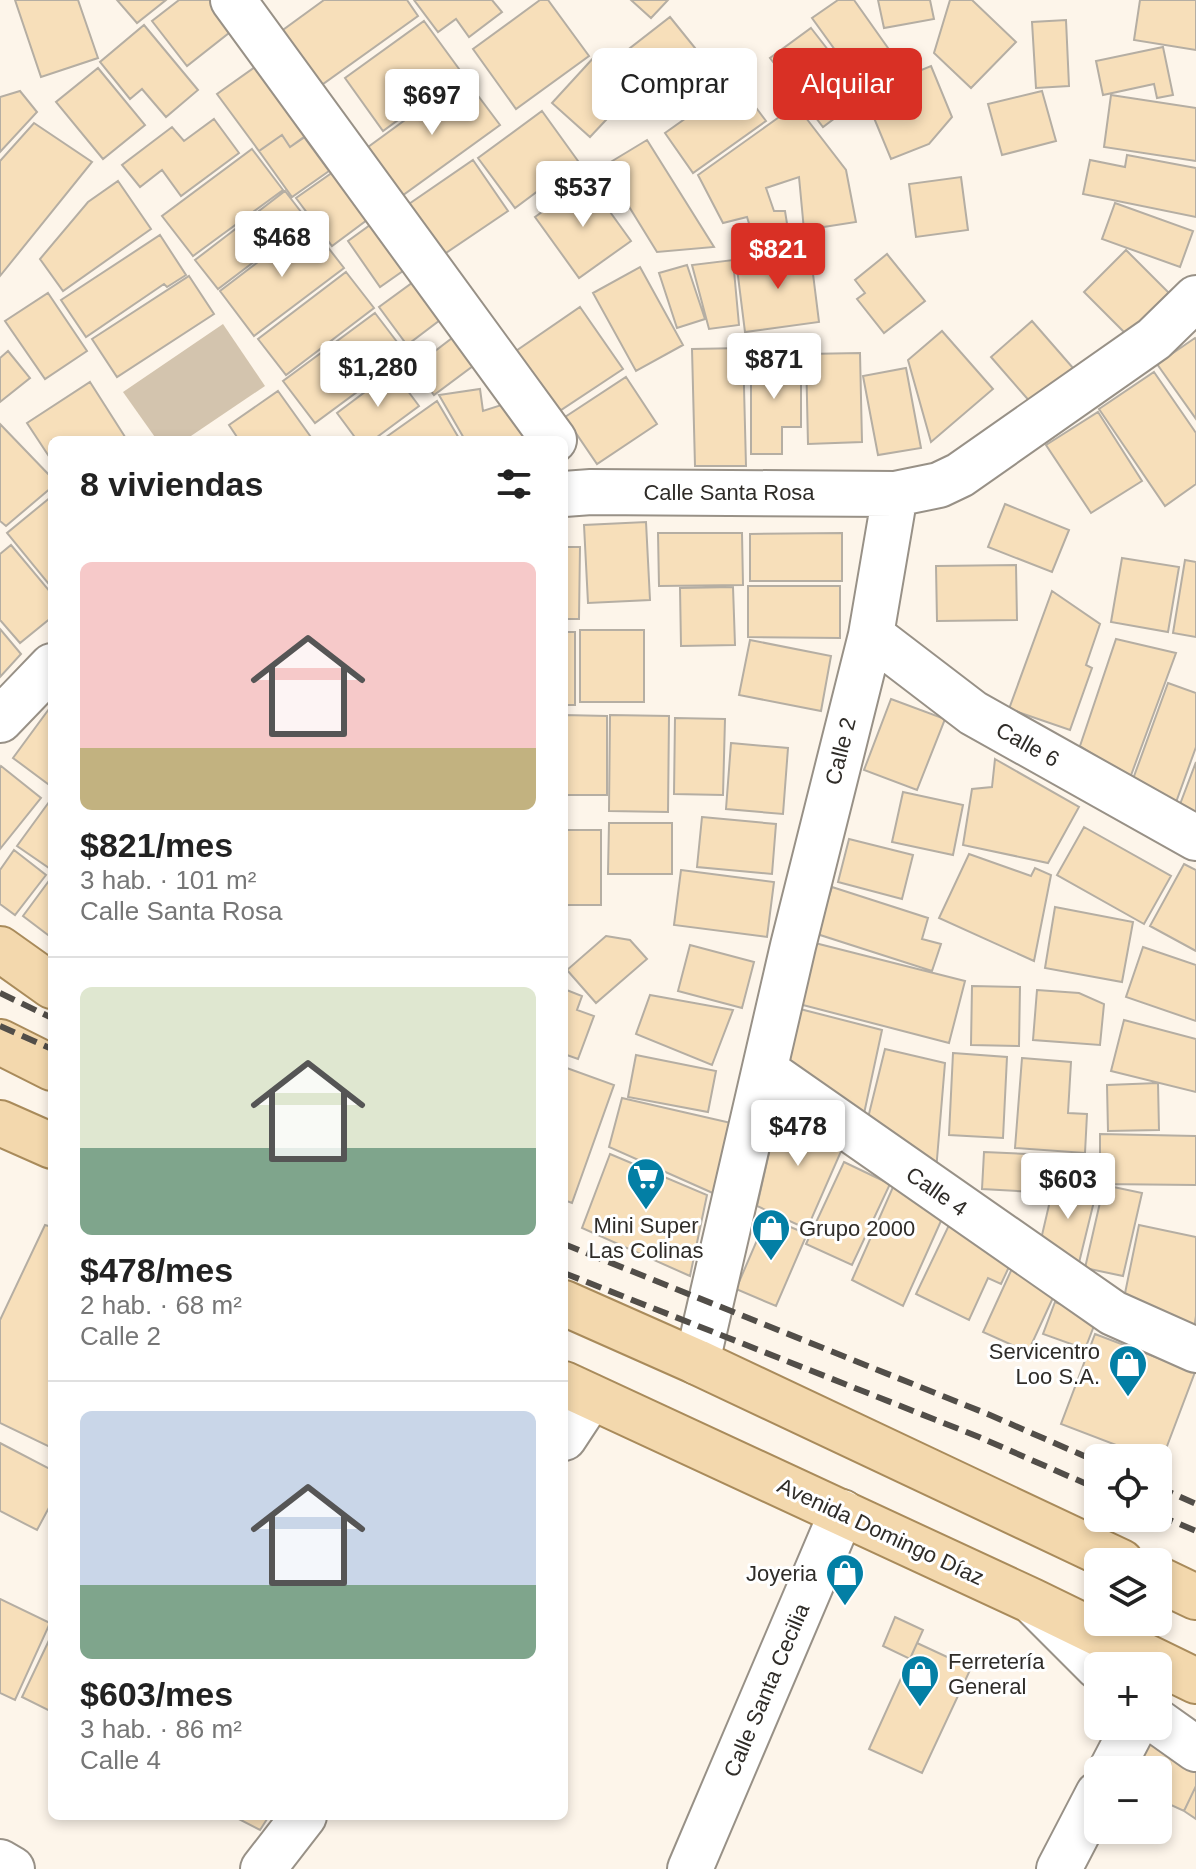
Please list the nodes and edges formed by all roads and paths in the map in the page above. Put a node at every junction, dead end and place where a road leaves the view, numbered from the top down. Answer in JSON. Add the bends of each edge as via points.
{"nodes":[{"id":1,"x":233,"y":0,"type":"edge"},
{"id":2,"x":1196,"y":298,"type":"edge"},
{"id":3,"x":551,"y":436,"type":"edge"},
{"id":4,"x":568,"y":465,"type":"edge"},
{"id":5,"x":578,"y":493,"type":"edge"},
{"id":6,"x":895,"y":494,"type":"junction"},
{"id":7,"x":871,"y":635,"type":"junction"},
{"id":8,"x":48,"y":670,"type":"edge"},
{"id":9,"x":0,"y":720,"type":"edge"},
{"id":10,"x":1196,"y":838,"type":"edge"},
{"id":11,"x":0,"y":949,"type":"edge"},
{"id":12,"x":48,"y":983,"type":"edge"},
{"id":13,"x":0,"y":1042,"type":"edge"},
{"id":14,"x":48,"y":1066,"type":"edge"},
{"id":15,"x":766,"y":1071,"type":"junction"},
{"id":16,"x":0,"y":1123,"type":"edge"},
{"id":17,"x":48,"y":1144,"type":"edge"},
{"id":18,"x":568,"y":1305,"type":"edge"},
{"id":19,"x":1196,"y":1350,"type":"edge"},
{"id":20,"x":697,"y":1362,"type":"junction"},
{"id":21,"x":578,"y":1390,"type":"edge"},
{"id":22,"x":568,"y":1424,"type":"edge"},
{"id":23,"x":842,"y":1512,"type":"junction"},
{"id":24,"x":1091,"y":1548,"type":"edge"},
{"id":25,"x":1172,"y":1586,"type":"edge"},
{"id":26,"x":1196,"y":1597,"type":"edge"},
{"id":27,"x":1032,"y":1601,"type":"junction"},
{"id":28,"x":1084,"y":1653,"type":"edge"},
{"id":29,"x":1196,"y":1681,"type":"edge"},
{"id":30,"x":1172,"y":1732,"type":"edge"},
{"id":31,"x":1196,"y":1749,"type":"edge"},
{"id":32,"x":301,"y":1820,"type":"edge"},
{"id":33,"x":1084,"y":1821,"type":"edge"},
{"id":34,"x":0,"y":1862,"type":"edge"},
{"id":35,"x":12,"y":1869,"type":"edge"},
{"id":36,"x":263,"y":1869,"type":"edge"},
{"id":37,"x":690,"y":1869,"type":"edge"},
{"id":38,"x":1059,"y":1869,"type":"edge"}],
"edges":[{"from":1,"to":3,"type":"street"},
{"from":2,"to":6,"type":"street","via":[[1154,339],[960,475]]},
{"from":4,"to":5,"type":"street"},
{"from":5,"to":6,"type":"street","name":"Calle Santa Rosa"},
{"from":6,"to":7,"type":"street","name":"Calle 2"},
{"from":7,"to":10,"type":"street","name":"Calle 6","via":[[973,713]]},
{"from":7,"to":15,"type":"street","name":"Calle 2"},
{"from":8,"to":9,"type":"street"},
{"from":11,"to":12,"type":"main road"},
{"from":13,"to":14,"type":"main road"},
{"from":15,"to":19,"type":"street","name":"Calle 4","via":[[1113,1313]]},
{"from":15,"to":20,"type":"street","name":"Calle 2"},
{"from":16,"to":17,"type":"main road"},
{"from":18,"to":20,"type":"main road"},
{"from":20,"to":24,"type":"main road"},
{"from":21,"to":22,"type":"street"},
{"from":21,"to":23,"type":"main road","name":"Avenida Domingo Díaz"},
{"from":23,"to":27,"type":"main road","name":"Avenida Domingo Díaz"},
{"from":23,"to":37,"type":"street","name":"Calle Santa Cecilia"},
{"from":25,"to":26,"type":"main road"},
{"from":27,"to":28,"type":"street"},
{"from":27,"to":29,"type":"main road","name":"Avenida Domingo Díaz"},
{"from":30,"to":31,"type":"street"},
{"from":32,"to":36,"type":"street"},
{"from":33,"to":38,"type":"street"},
{"from":34,"to":35,"type":"street"}]}
